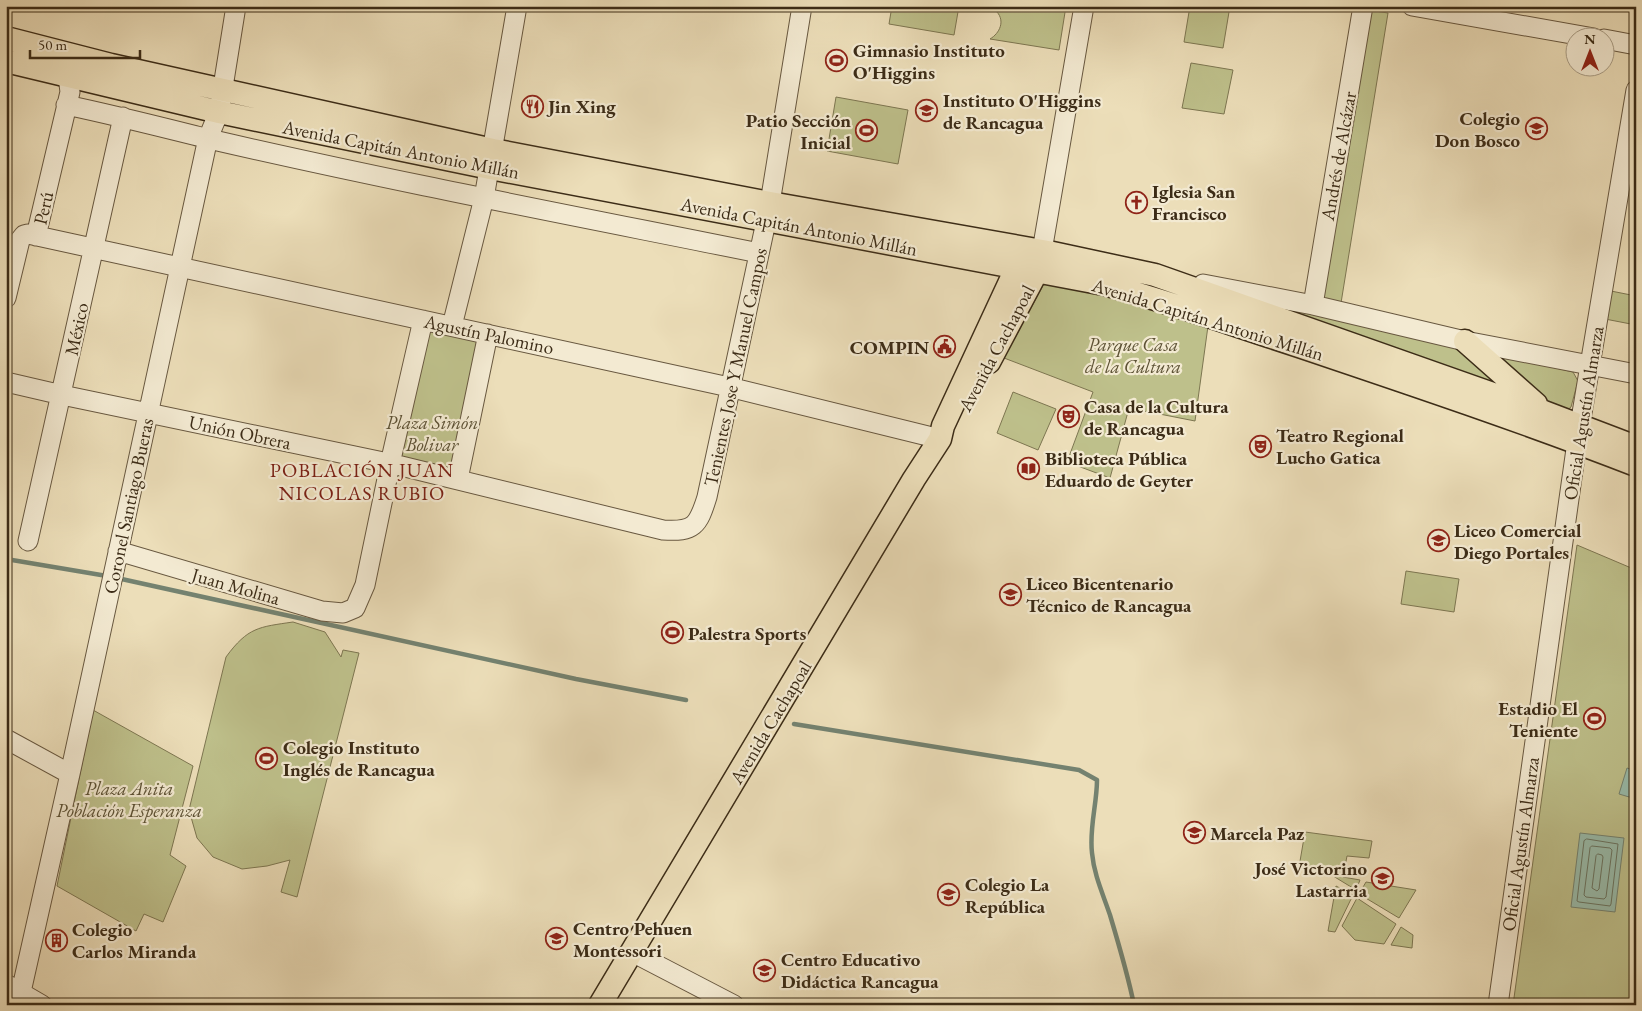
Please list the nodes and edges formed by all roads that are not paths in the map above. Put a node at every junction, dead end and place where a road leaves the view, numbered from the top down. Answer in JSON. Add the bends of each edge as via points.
{"nodes":[{"id":1,"x":236,"y":6,"type":"edge"},
{"id":2,"x":517,"y":6,"type":"edge"},
{"id":3,"x":802,"y":6,"type":"edge"},
{"id":4,"x":1084,"y":6,"type":"edge"},
{"id":5,"x":1363,"y":6,"type":"edge"},
{"id":6,"x":1412,"y":6,"type":"edge"},
{"id":7,"x":1564,"y":33,"type":"edge"},
{"id":8,"x":6,"y":38,"type":"edge"},
{"id":9,"x":1614,"y":41,"type":"edge"},
{"id":10,"x":1636,"y":45,"type":"edge"},
{"id":11,"x":6,"y":61,"type":"edge"},
{"id":12,"x":68,"y":76,"type":"junction"},
{"id":13,"x":1636,"y":90,"type":"edge"},
{"id":14,"x":221,"y":101,"type":"junction"},
{"id":15,"x":66,"y":104,"type":"junction"},
{"id":16,"x":123,"y":117,"type":"junction"},
{"id":17,"x":208,"y":138,"type":"junction"},
{"id":18,"x":492,"y":159,"type":"junction"},
{"id":19,"x":484,"y":198,"type":"junction"},
{"id":20,"x":768,"y":211,"type":"junction"},
{"id":21,"x":36,"y":236,"type":"junction"},
{"id":22,"x":94,"y":248,"type":"junction"},
{"id":23,"x":759,"y":253,"type":"junction"},
{"id":24,"x":1034,"y":258,"type":"junction"},
{"id":25,"x":180,"y":267,"type":"junction"},
{"id":26,"x":1155,"y":275,"type":"junction"},
{"id":27,"x":6,"y":298,"type":"edge"},
{"id":28,"x":1313,"y":305,"type":"junction"},
{"id":29,"x":423,"y":320,"type":"junction"},
{"id":30,"x":452,"y":326,"type":"junction"},
{"id":31,"x":488,"y":334,"type":"junction"},
{"id":32,"x":1466,"y":341,"type":"junction"},
{"id":33,"x":1590,"y":365,"type":"junction"},
{"id":34,"x":1636,"y":374,"type":"edge"},
{"id":35,"x":6,"y":382,"type":"edge"},
{"id":36,"x":730,"y":387,"type":"junction"},
{"id":37,"x":62,"y":395,"type":"junction"},
{"id":38,"x":1544,"y":412,"type":"junction"},
{"id":39,"x":148,"y":413,"type":"junction"},
{"id":40,"x":1578,"y":434,"type":"junction"},
{"id":41,"x":940,"y":439,"type":"junction"},
{"id":42,"x":1636,"y":447,"type":"edge"},
{"id":43,"x":390,"y":463,"type":"junction"},
{"id":44,"x":1636,"y":465,"type":"edge"},
{"id":45,"x":458,"y":479,"type":"junction"},
{"id":46,"x":701,"y":515,"type":"joint"},
{"id":47,"x":28,"y":541,"type":"dead end"},
{"id":48,"x":118,"y":551,"type":"junction"},
{"id":49,"x":6,"y":740,"type":"edge"},
{"id":50,"x":70,"y":774,"type":"junction"},
{"id":51,"x":632,"y":952,"type":"junction"},
{"id":52,"x":14,"y":993,"type":"edge"},
{"id":53,"x":42,"y":1005,"type":"edge"},
{"id":54,"x":600,"y":1005,"type":"edge"},
{"id":55,"x":734,"y":1005,"type":"edge"},
{"id":56,"x":1498,"y":1005,"type":"edge"}],
"edges":[{"from":1,"to":14,"type":"street","name":"Coronel Santiago Bueras"},
{"from":2,"to":18,"type":"street"},
{"from":3,"to":20,"type":"street","name":"Tenientes Jose Y Manuel Campos"},
{"from":4,"to":24,"type":"street"},
{"from":5,"to":28,"type":"street","name":"Andrés de Alcázar"},
{"from":6,"to":7,"type":"street"},
{"from":8,"to":14,"type":"main road","name":"Avenida Capitán Antonio Millán","via":[[111,65]]},
{"from":9,"to":10,"type":"street"},
{"from":11,"to":12,"type":"main road","name":"Avenida Capitán Antonio Millán"},
{"from":12,"to":14,"type":"main road","name":"Avenida Capitán Antonio Millán"},
{"from":12,"to":15,"type":"street","name":"Perú","via":[[70,92]]},
{"from":13,"to":33,"type":"street","name":"Oficial Agustín Almarza"},
{"from":14,"to":17,"type":"street","name":"Coronel Santiago Bueras"},
{"from":14,"to":18,"type":"main road","name":"Avenida Capitán Antonio Millán"},
{"from":15,"to":16,"type":"street","name":"Avenida Capitán Antonio Millán"},
{"from":15,"to":21,"type":"street","name":"Perú"},
{"from":16,"to":17,"type":"street","name":"Avenida Capitán Antonio Millán"},
{"from":16,"to":22,"type":"street","name":"México"},
{"from":17,"to":19,"type":"street","name":"Avenida Capitán Antonio Millán"},
{"from":17,"to":25,"type":"street","name":"Coronel Santiago Bueras"},
{"from":18,"to":19,"type":"street"},
{"from":18,"to":20,"type":"main road","name":"Avenida Capitán Antonio Millán"},
{"from":19,"to":23,"type":"street","name":"Avenida Capitán Antonio Millán"},
{"from":19,"to":30,"type":"street"},
{"from":20,"to":23,"type":"street","name":"Tenientes Jose Y Manuel Campos"},
{"from":20,"to":24,"type":"main road","name":"Avenida Capitán Antonio Millán"},
{"from":21,"to":22,"type":"street","name":"Agustín Palomino"},
{"from":21,"to":27,"type":"street","name":"Perú","via":[[28,234],[20,240]]},
{"from":22,"to":25,"type":"street","name":"Agustín Palomino"},
{"from":22,"to":37,"type":"street","name":"México"},
{"from":23,"to":36,"type":"street","name":"Tenientes Jose Y Manuel Campos"},
{"from":24,"to":26,"type":"main road","name":"Avenida Capitán Antonio Millán"},
{"from":24,"to":40,"type":"main road","name":"Avenida Capitán Antonio Millán","via":[[1345,362]]},
{"from":24,"to":41,"type":"main road","name":"Avenida Cachapoal","via":[[952,432]]},
{"from":25,"to":29,"type":"street","name":"Agustín Palomino"},
{"from":25,"to":39,"type":"street","name":"Coronel Santiago Bueras"},
{"from":26,"to":28,"type":"street","name":"Avenida Capitán Antonio Millán"},
{"from":26,"to":38,"type":"main road","name":"Avenida Capitán Antonio Millán"},
{"from":28,"to":32,"type":"street","name":"Avenida Capitán Antonio Millán"},
{"from":29,"to":30,"type":"street","name":"Agustín Palomino"},
{"from":29,"to":43,"type":"street"},
{"from":30,"to":31,"type":"street","name":"Agustín Palomino"},
{"from":31,"to":36,"type":"street","name":"Agustín Palomino"},
{"from":31,"to":45,"type":"street"},
{"from":32,"to":33,"type":"street","name":"Avenida Capitán Antonio Millán"},
{"from":32,"to":38,"type":"main road"},
{"from":33,"to":34,"type":"street","name":"Avenida Capitán Antonio Millán"},
{"from":33,"to":40,"type":"street","name":"Oficial Agustín Almarza"},
{"from":35,"to":37,"type":"street","name":"Unión Obrera"},
{"from":36,"to":41,"type":"street","name":"Agustín Palomino"},
{"from":36,"to":46,"type":"street","name":"Tenientes Jose Y Manuel Campos"},
{"from":37,"to":39,"type":"street","name":"Unión Obrera"},
{"from":37,"to":47,"type":"street","name":"México"},
{"from":38,"to":40,"type":"main road","name":"Avenida Capitán Antonio Millán"},
{"from":39,"to":43,"type":"street","name":"Unión Obrera"},
{"from":39,"to":48,"type":"street","name":"Coronel Santiago Bueras"},
{"from":40,"to":42,"type":"main road"},
{"from":40,"to":44,"type":"main road"},
{"from":40,"to":56,"type":"street","name":"Oficial Agustín Almarza"},
{"from":41,"to":51,"type":"main road","name":"Avenida Cachapoal","via":[[908,487]]},
{"from":43,"to":45,"type":"street","name":"Unión Obrera"},
{"from":43,"to":48,"type":"street","name":"Juan Molina","via":[[365,585],[355,608],[343,614],[322,611]]},
{"from":45,"to":46,"type":"street","name":"Unión Obrera","via":[[663,530],[687,530]]},
{"from":48,"to":50,"type":"street","name":"Coronel Santiago Bueras"},
{"from":49,"to":50,"type":"street"},
{"from":50,"to":52,"type":"street","name":"Coronel Santiago Bueras"},
{"from":51,"to":54,"type":"main road","name":"Avenida Cachapoal"},
{"from":51,"to":55,"type":"street"},
{"from":52,"to":53,"type":"street"}]}
